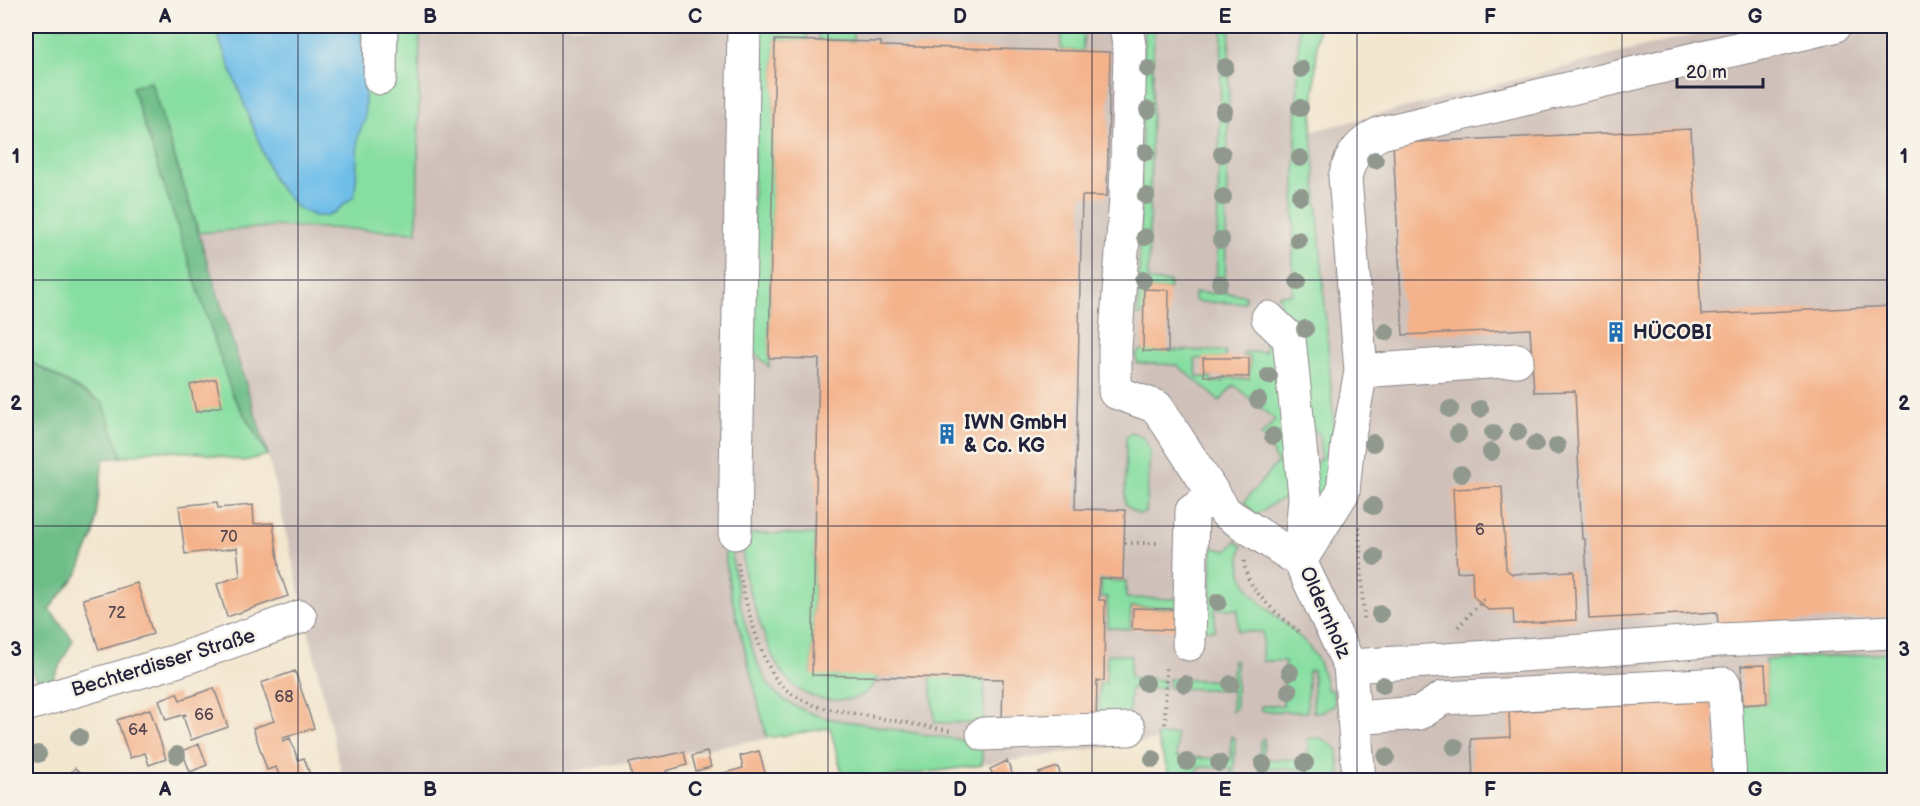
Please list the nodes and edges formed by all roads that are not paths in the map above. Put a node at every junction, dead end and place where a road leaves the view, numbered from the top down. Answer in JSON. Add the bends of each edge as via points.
{"nodes":[{"id":1,"x":381,"y":26,"type":"edge"},
{"id":2,"x":744,"y":26,"type":"edge"},
{"id":3,"x":1126,"y":26,"type":"edge"},
{"id":4,"x":1834,"y":26,"type":"edge"},
{"id":5,"x":380,"y":78,"type":"dead end"},
{"id":6,"x":1268,"y":318,"type":"dead end"},
{"id":7,"x":1517,"y":360,"type":"dead end"},
{"id":8,"x":1361,"y":371,"type":"junction"},
{"id":9,"x":1215,"y":496,"type":"junction"},
{"id":10,"x":735,"y":533,"type":"road end"},
{"id":11,"x":1300,"y":561,"type":"junction"},
{"id":12,"x":300,"y":617,"type":"dead end"},
{"id":13,"x":1894,"y":632,"type":"edge"},
{"id":14,"x":1178,"y":653,"type":"road end"},
{"id":15,"x":1350,"y":666,"type":"junction"},
{"id":16,"x":26,"y":705,"type":"edge"},
{"id":17,"x":1354,"y":718,"type":"junction"},
{"id":18,"x":1129,"y":729,"type":"dead end"},
{"id":19,"x":983,"y":734,"type":"road end"},
{"id":20,"x":1359,"y":780,"type":"edge"},
{"id":21,"x":1730,"y":780,"type":"edge"}],
"edges":[{"from":1,"to":5,"type":"street"},
{"from":2,"to":10,"type":"street"},
{"from":3,"to":9,"type":"street","via":[[1130,52],[1126,197],[1115,392],[1157,407]]},
{"from":4,"to":8,"type":"street","via":[[1367,139],[1348,163],[1345,178]]},
{"from":6,"to":11,"type":"street","via":[[1289,339],[1305,496]]},
{"from":7,"to":8,"type":"street"},
{"from":8,"to":11,"type":"street","name":"Oldernholz","via":[[1343,492]]},
{"from":9,"to":11,"type":"street","via":[[1226,513]]},
{"from":9,"to":14,"type":"street","via":[[1192,511]]},
{"from":11,"to":15,"type":"street","name":"Oldernholz"},
{"from":12,"to":16,"type":"street","name":"Bechterdisser Straße","via":[[176,661]]},
{"from":13,"to":15,"type":"street"},
{"from":15,"to":17,"type":"street","name":"Oldernholz"},
{"from":17,"to":20,"type":"street","name":"Oldernholz"},
{"from":17,"to":21,"type":"street","via":[[1420,713],[1443,698],[1724,684]]},
{"from":18,"to":19,"type":"street"}]}
